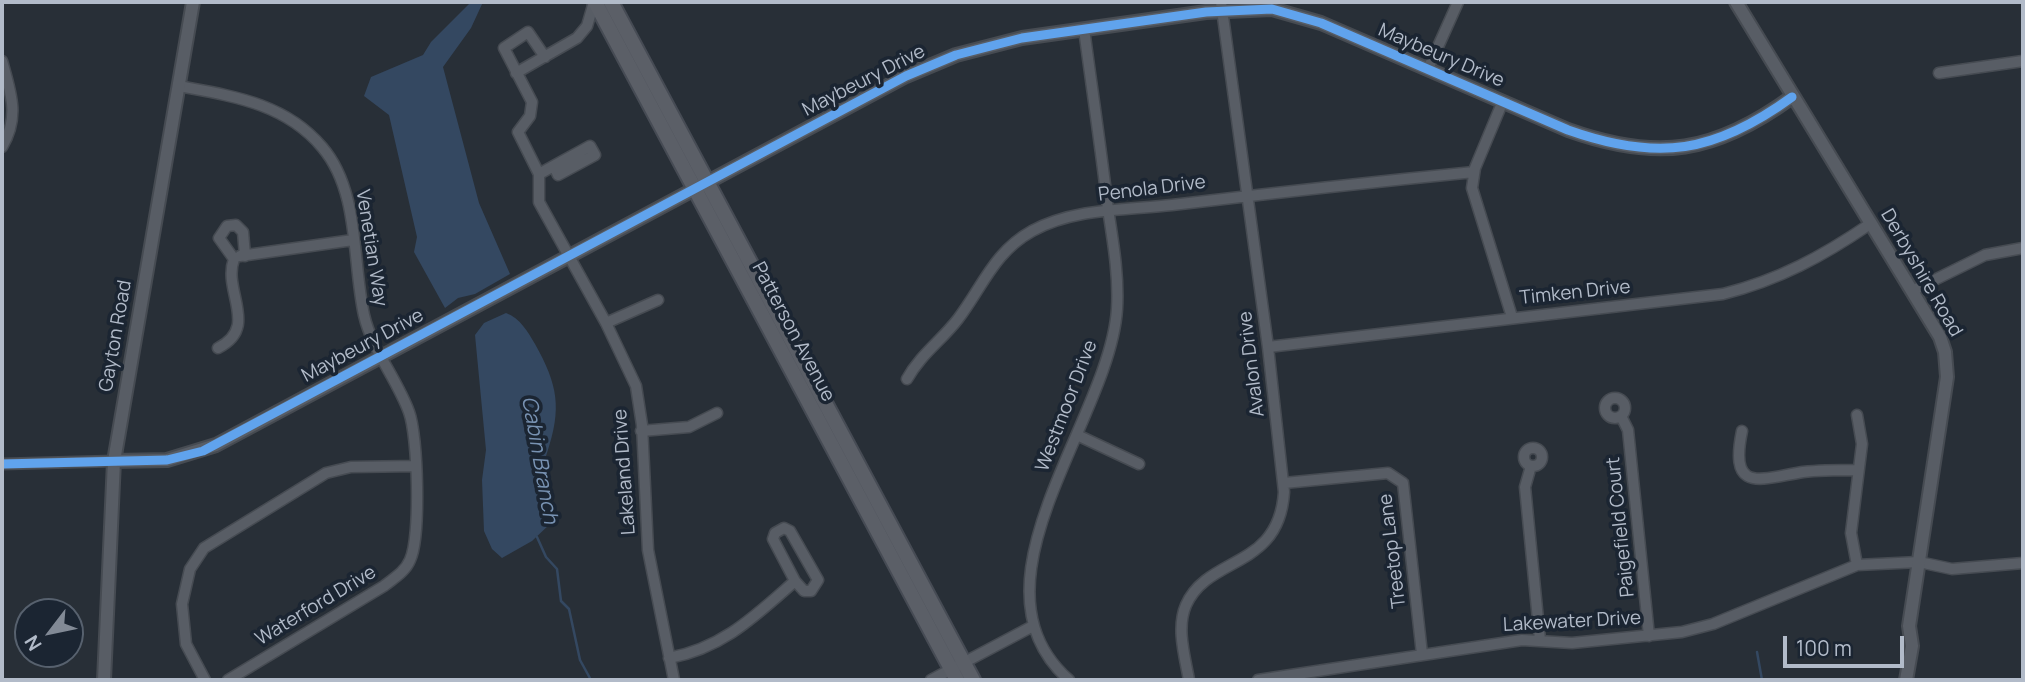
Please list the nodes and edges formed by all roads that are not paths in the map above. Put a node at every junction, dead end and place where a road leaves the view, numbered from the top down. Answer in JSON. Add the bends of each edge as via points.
{"nodes":[{"id":1,"x":193,"y":2,"type":"edge"},
{"id":2,"x":595,"y":2,"type":"edge"},
{"id":3,"x":611,"y":2,"type":"edge"},
{"id":4,"x":1458,"y":2,"type":"edge"},
{"id":5,"x":1736,"y":2,"type":"edge"},
{"id":6,"x":1221,"y":7,"type":"edge"},
{"id":7,"x":1084,"y":29,"type":"junction"},
{"id":8,"x":545,"y":57,"type":"junction"},
{"id":9,"x":2,"y":61,"type":"edge"},
{"id":10,"x":2023,"y":61,"type":"edge"},
{"id":11,"x":1428,"y":69,"type":"junction"},
{"id":12,"x":516,"y":73,"type":"junction"},
{"id":13,"x":1939,"y":73,"type":"dead end"},
{"id":14,"x":178,"y":86,"type":"junction"},
{"id":15,"x":1792,"y":97,"type":"junction"},
{"id":16,"x":1503,"y":101,"type":"junction"},
{"id":17,"x":2,"y":147,"type":"edge"},
{"id":18,"x":554,"y":166,"type":"dead end"},
{"id":19,"x":1474,"y":172,"type":"junction"},
{"id":20,"x":539,"y":174,"type":"junction"},
{"id":21,"x":701,"y":186,"type":"junction"},
{"id":22,"x":1247,"y":196,"type":"junction"},
{"id":23,"x":1109,"y":212,"type":"junction"},
{"id":24,"x":1870,"y":224,"type":"junction"},
{"id":25,"x":353,"y":240,"type":"junction"},
{"id":26,"x":2023,"y":247,"type":"edge"},
{"id":27,"x":245,"y":256,"type":"junction"},
{"id":28,"x":570,"y":256,"type":"junction"},
{"id":29,"x":234,"y":259,"type":"junction"},
{"id":30,"x":1912,"y":291,"type":"junction"},
{"id":31,"x":658,"y":300,"type":"dead end"},
{"id":32,"x":1512,"y":317,"type":"junction"},
{"id":33,"x":606,"y":323,"type":"junction"},
{"id":34,"x":1268,"y":347,"type":"junction"},
{"id":35,"x":218,"y":348,"type":"dead end"},
{"id":36,"x":382,"y":356,"type":"junction"},
{"id":37,"x":907,"y":379,"type":"dead end"},
{"id":38,"x":717,"y":413,"type":"dead end"},
{"id":39,"x":1857,"y":415,"type":"dead end"},
{"id":40,"x":1621,"y":416,"type":"dead end"},
{"id":41,"x":641,"y":431,"type":"junction"},
{"id":42,"x":1742,"y":431,"type":"dead end"},
{"id":43,"x":1077,"y":435,"type":"junction"},
{"id":44,"x":114,"y":461,"type":"junction"},
{"id":45,"x":2,"y":464,"type":"edge"},
{"id":46,"x":1139,"y":464,"type":"dead end"},
{"id":47,"x":416,"y":466,"type":"junction"},
{"id":48,"x":1531,"y":466,"type":"dead end"},
{"id":49,"x":1858,"y":470,"type":"junction"},
{"id":50,"x":1283,"y":483,"type":"junction"},
{"id":51,"x":413,"y":552,"type":"joint"},
{"id":52,"x":1919,"y":562,"type":"junction"},
{"id":53,"x":2023,"y":563,"type":"edge"},
{"id":54,"x":1857,"y":565,"type":"junction"},
{"id":55,"x":795,"y":581,"type":"junction"},
{"id":56,"x":1033,"y":626,"type":"junction"},
{"id":57,"x":1649,"y":636,"type":"junction"},
{"id":58,"x":1540,"y":640,"type":"junction"},
{"id":59,"x":1422,"y":654,"type":"junction"},
{"id":60,"x":669,"y":658,"type":"junction"},
{"id":61,"x":957,"y":670,"type":"edge"},
{"id":62,"x":104,"y":680,"type":"edge"},
{"id":63,"x":205,"y":680,"type":"edge"},
{"id":64,"x":228,"y":680,"type":"edge"},
{"id":65,"x":674,"y":680,"type":"edge"},
{"id":66,"x":931,"y":680,"type":"edge"},
{"id":67,"x":973,"y":680,"type":"edge"},
{"id":68,"x":1069,"y":680,"type":"edge"},
{"id":69,"x":1189,"y":680,"type":"edge"},
{"id":70,"x":1258,"y":680,"type":"edge"},
{"id":71,"x":1906,"y":680,"type":"edge"}],
"edges":[{"from":1,"to":14,"type":"street","name":"Gayton Road"},
{"from":2,"to":8,"type":"street","via":[[585,30]]},
{"from":2,"to":21,"type":"main road","name":"Patterson Avenue"},
{"from":3,"to":21,"type":"main road","name":"Patterson Avenue"},
{"from":4,"to":11,"type":"street"},
{"from":5,"to":15,"type":"street","name":"Derbyshire Road"},
{"from":6,"to":7,"type":"street","name":"Maybeury Drive"},
{"from":6,"to":11,"type":"street","name":"Maybeury Drive","via":[[1297,14]]},
{"from":6,"to":22,"type":"street","name":"Avalon Drive"},
{"from":7,"to":21,"type":"street","name":"Maybeury Drive","via":[[1001,42],[931,65]]},
{"from":7,"to":23,"type":"street","name":"Westmoor Drive"},
{"from":8,"to":12,"type":"street"},
{"from":8,"to":12,"type":"street","name":"Lakeland Drive","via":[[528,32],[504,48]]},
{"from":9,"to":17,"type":"street","via":[[15,117]]},
{"from":10,"to":13,"type":"street"},
{"from":11,"to":16,"type":"street","name":"Maybeury Drive"},
{"from":12,"to":20,"type":"street","name":"Lakeland Drive","via":[[532,106],[519,135]]},
{"from":14,"to":25,"type":"street","name":"Venetian Way","via":[[256,102],[309,133],[338,171]]},
{"from":14,"to":44,"type":"street","name":"Gayton Road"},
{"from":15,"to":16,"type":"street","name":"Maybeury Drive","via":[[1732,134],[1662,150],[1600,141]]},
{"from":15,"to":24,"type":"street","name":"Derbyshire Road"},
{"from":16,"to":19,"type":"street"},
{"from":18,"to":20,"type":"street"},
{"from":19,"to":22,"type":"street","name":"Penola Drive"},
{"from":19,"to":32,"type":"street","via":[[1475,204]]},
{"from":20,"to":28,"type":"street","name":"Lakeland Drive","via":[[539,202]]},
{"from":21,"to":28,"type":"street","name":"Maybeury Drive"},
{"from":21,"to":61,"type":"main road","name":"Patterson Avenue"},
{"from":22,"to":23,"type":"street","name":"Penola Drive"},
{"from":22,"to":34,"type":"street","name":"Avalon Drive"},
{"from":23,"to":37,"type":"street","name":"Penola Drive","via":[[1055,221],[1018,240],[994,262],[959,318],[915,364]]},
{"from":23,"to":43,"type":"street","name":"Westmoor Drive","via":[[1117,283],[1115,322],[1102,377]]},
{"from":24,"to":30,"type":"street","name":"Derbyshire Road"},
{"from":24,"to":32,"type":"street","name":"Timken Drive","via":[[1808,264],[1750,287],[1707,297]]},
{"from":25,"to":27,"type":"street"},
{"from":25,"to":36,"type":"street","name":"Venetian Way","via":[[366,324]]},
{"from":26,"to":30,"type":"street","via":[[1976,259]]},
{"from":27,"to":29,"type":"street"},
{"from":27,"to":29,"type":"street","via":[[243,232],[236,225],[227,226],[219,238]]},
{"from":28,"to":33,"type":"street","name":"Lakeland Drive"},
{"from":28,"to":36,"type":"street","name":"Maybeury Drive"},
{"from":29,"to":35,"type":"street","via":[[238,328],[232,341]]},
{"from":30,"to":52,"type":"street","name":"Derbyshire Road","via":[[1940,337],[1947,365]]},
{"from":31,"to":33,"type":"street"},
{"from":32,"to":34,"type":"street","name":"Timken Drive"},
{"from":33,"to":41,"type":"street","name":"Lakeland Drive","via":[[636,386]]},
{"from":34,"to":50,"type":"street","name":"Avalon Drive"},
{"from":36,"to":44,"type":"street","name":"Maybeury Drive","via":[[202,451],[167,460]]},
{"from":36,"to":47,"type":"street","name":"Venetian Way","via":[[410,414]]},
{"from":38,"to":41,"type":"street","via":[[689,426]]},
{"from":39,"to":49,"type":"street","via":[[1862,432]]},
{"from":40,"to":57,"type":"street","name":"Paigefield Court","via":[[1628,430]]},
{"from":41,"to":60,"type":"street","name":"Lakeland Drive","via":[[648,550]]},
{"from":42,"to":49,"type":"street","via":[[1738,462],[1753,481],[1804,472]]},
{"from":43,"to":46,"type":"street"},
{"from":43,"to":56,"type":"street","name":"Westmoor Drive","via":[[1039,528],[1032,569]]},
{"from":44,"to":45,"type":"street"},
{"from":44,"to":62,"type":"street","name":"Gayton Road"},
{"from":47,"to":51,"type":"street","name":"Venetian Way"},
{"from":47,"to":63,"type":"street","via":[[351,467],[326,473],[204,548],[190,569],[182,604],[186,645]]},
{"from":48,"to":58,"type":"street","via":[[1525,487]]},
{"from":49,"to":54,"type":"street","via":[[1851,533]]},
{"from":50,"to":59,"type":"street","name":"Treetop Lane","via":[[1388,472],[1403,483]]},
{"from":50,"to":69,"type":"street","name":"Avalon Drive","via":[[1282,509],[1267,540],[1202,584],[1186,605],[1182,627]]},
{"from":51,"to":64,"type":"street","name":"Waterford Drive","via":[[400,574],[384,586]]},
{"from":52,"to":53,"type":"street","name":"Lakewater Drive","via":[[1952,569]]},
{"from":52,"to":54,"type":"street","name":"Lakewater Drive"},
{"from":52,"to":71,"type":"street","name":"Derbyshire Road"},
{"from":54,"to":57,"type":"street","name":"Lakewater Drive","via":[[1713,624]]},
{"from":55,"to":55,"type":"street","via":[[808,591],[818,580],[790,531],[780,528],[773,539]]},
{"from":55,"to":60,"type":"street","via":[[729,637]]},
{"from":56,"to":61,"type":"street"},
{"from":56,"to":68,"type":"street","via":[[1039,645]]},
{"from":57,"to":58,"type":"street","name":"Lakewater Drive","via":[[1572,643]]},
{"from":58,"to":59,"type":"street","name":"Lakewater Drive"},
{"from":59,"to":70,"type":"street","name":"Lakewater Drive"},
{"from":60,"to":65,"type":"street","name":"Lakeland Drive"},
{"from":61,"to":66,"type":"street"},
{"from":61,"to":67,"type":"main road","name":"Patterson Avenue"}]}
